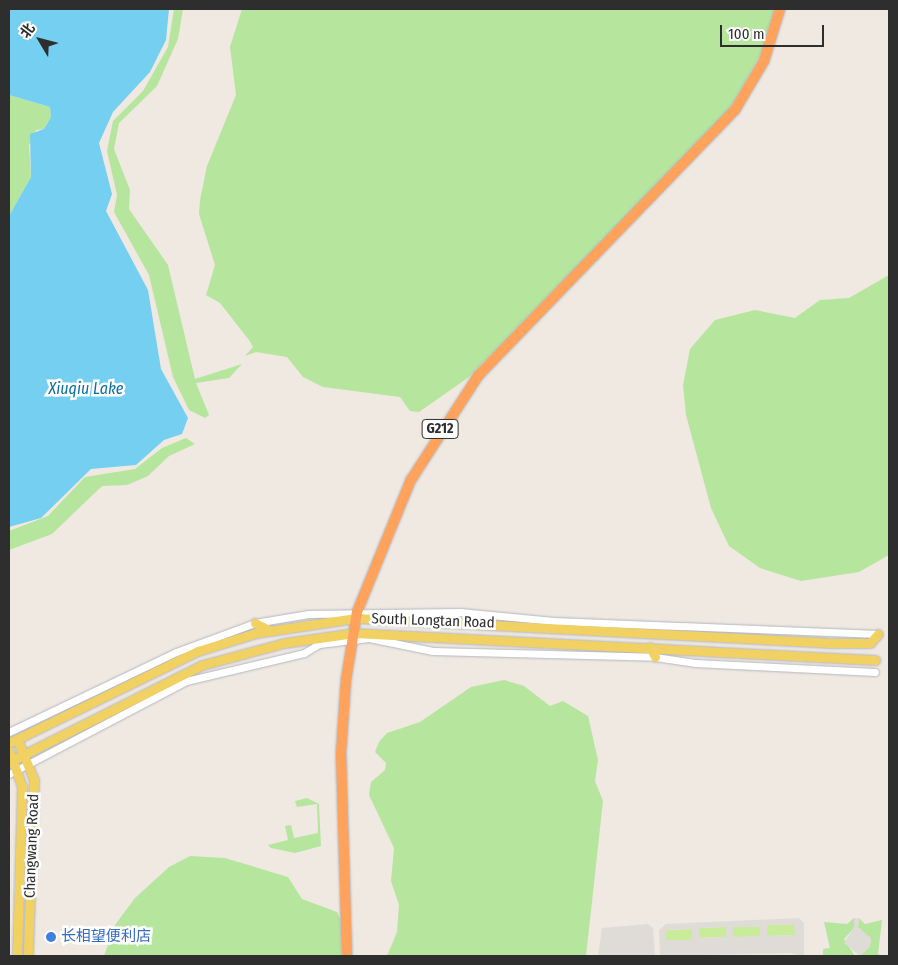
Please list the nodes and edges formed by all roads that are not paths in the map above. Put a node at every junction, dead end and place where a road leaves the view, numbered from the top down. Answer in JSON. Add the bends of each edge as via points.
{"nodes":[{"id":1,"x":780,"y":9,"type":"edge"},
{"id":2,"x":356,"y":615,"type":"junction"},
{"id":3,"x":415,"y":622,"type":"junction"},
{"id":4,"x":255,"y":623,"type":"junction"},
{"id":5,"x":291,"y":628,"type":"junction"},
{"id":6,"x":269,"y":630,"type":"junction"},
{"id":7,"x":878,"y":634,"type":"joint"},
{"id":8,"x":414,"y":636,"type":"junction"},
{"id":9,"x":353,"y":637,"type":"junction"},
{"id":10,"x":293,"y":642,"type":"junction"},
{"id":11,"x":650,"y":647,"type":"junction"},
{"id":12,"x":655,"y":657,"type":"junction"},
{"id":13,"x":875,"y":660,"type":"dead end"},
{"id":14,"x":875,"y":672,"type":"dead end"},
{"id":15,"x":9,"y":732,"type":"edge"},
{"id":16,"x":13,"y":741,"type":"edge"},
{"id":17,"x":9,"y":751,"type":"edge"},
{"id":18,"x":27,"y":758,"type":"junction"},
{"id":19,"x":13,"y":764,"type":"edge"},
{"id":20,"x":9,"y":774,"type":"edge"},
{"id":21,"x":17,"y":956,"type":"edge"},
{"id":22,"x":28,"y":956,"type":"edge"},
{"id":23,"x":347,"y":956,"type":"edge"}],
"edges":[{"from":1,"to":2,"type":"highway","number":"G212","via":[[764,61],[722,126],[504,347],[443,423],[411,480]]},
{"from":2,"to":3,"type":"main road","name":"South Longtan Road"},
{"from":2,"to":4,"type":"street","via":[[308,614]]},
{"from":2,"to":5,"type":"main road","name":"South Longtan Road"},
{"from":2,"to":7,"type":"street","via":[[460,612],[554,621]]},
{"from":2,"to":9,"type":"highway","number":"G212"},
{"from":3,"to":7,"type":"main road","name":"South Longtan Road","via":[[870,644]]},
{"from":3,"to":8,"type":"main road"},
{"from":4,"to":6,"type":"main road"},
{"from":4,"to":15,"type":"street","via":[[100,685]]},
{"from":5,"to":6,"type":"main road","name":"South Longtan Road"},
{"from":5,"to":10,"type":"main road"},
{"from":6,"to":16,"type":"main road","name":"South Longtan Road","via":[[178,659]]},
{"from":8,"to":9,"type":"main road","name":"South Longtan Road"},
{"from":8,"to":11,"type":"main road","name":"South Longtan Road"},
{"from":9,"to":10,"type":"main road","name":"South Longtan Road"},
{"from":9,"to":12,"type":"street","via":[[385,639],[398,646],[443,652]]},
{"from":9,"to":18,"type":"street","via":[[319,644],[304,653],[186,681]]},
{"from":9,"to":23,"type":"highway","number":"G212","via":[[342,705],[341,753]]},
{"from":10,"to":18,"type":"main road","name":"South Longtan Road","via":[[186,672]]},
{"from":11,"to":12,"type":"main road"},
{"from":11,"to":13,"type":"main road","name":"South Longtan Road"},
{"from":12,"to":14,"type":"street","via":[[696,663]]},
{"from":16,"to":18,"type":"main road","name":"Changwang Road"},
{"from":17,"to":19,"type":"main road","name":"Changwang Road"},
{"from":18,"to":19,"type":"main road","name":"South Longtan Road"},
{"from":18,"to":22,"type":"main road","name":"Changwang Road","via":[[34,780]]},
{"from":19,"to":20,"type":"street"},
{"from":19,"to":21,"type":"main road","name":"Changwang Road","via":[[22,799]]}]}
